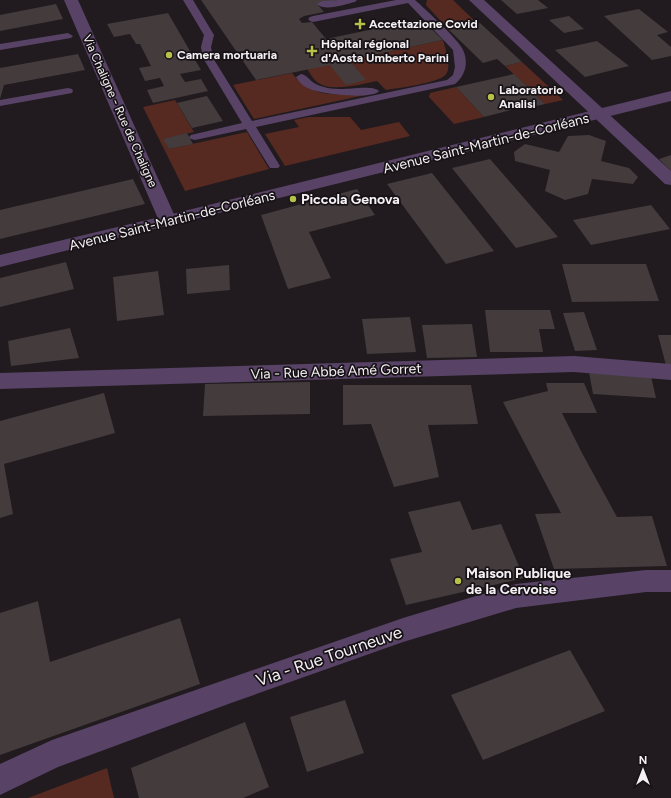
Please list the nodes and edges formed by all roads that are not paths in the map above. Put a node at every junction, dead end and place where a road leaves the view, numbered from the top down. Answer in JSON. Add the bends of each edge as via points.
{"nodes":[{"id":1,"x":71,"y":0,"type":"edge"},
{"id":2,"x":188,"y":0,"type":"edge"},
{"id":3,"x":352,"y":0,"type":"edge"},
{"id":4,"x":410,"y":0,"type":"edge"},
{"id":5,"x":476,"y":0,"type":"edge"},
{"id":6,"x":322,"y":4,"type":"dead end"},
{"id":7,"x":313,"y":19,"type":"dead end"},
{"id":8,"x":68,"y":36,"type":"dead end"},
{"id":9,"x":0,"y":47,"type":"edge"},
{"id":10,"x":301,"y":77,"type":"dead end"},
{"id":11,"x":68,"y":91,"type":"dead end"},
{"id":12,"x":390,"y":95,"type":"junction"},
{"id":13,"x":671,"y":96,"type":"edge"},
{"id":14,"x":0,"y":103,"type":"edge"},
{"id":15,"x":600,"y":115,"type":"junction"},
{"id":16,"x":250,"y":126,"type":"junction"},
{"id":17,"x":195,"y":137,"type":"dead end"},
{"id":18,"x":274,"y":166,"type":"dead end"},
{"id":19,"x":671,"y":180,"type":"edge"},
{"id":20,"x":168,"y":221,"type":"junction"},
{"id":21,"x":0,"y":261,"type":"edge"},
{"id":22,"x":671,"y":372,"type":"edge"},
{"id":23,"x":0,"y":381,"type":"edge"},
{"id":24,"x":671,"y":581,"type":"edge"},
{"id":25,"x":0,"y":780,"type":"edge"}],
"edges":[{"from":1,"to":20,"type":"street","name":"Via Chaligne - Rue de Chaligne"},
{"from":2,"to":16,"type":"lane","via":[[209,35],[206,47],[208,58]]},
{"from":3,"to":6,"type":"lane"},
{"from":4,"to":7,"type":"lane"},
{"from":4,"to":12,"type":"lane","via":[[458,49],[461,59],[459,73],[451,82]]},
{"from":5,"to":15,"type":"street"},
{"from":8,"to":9,"type":"lane"},
{"from":10,"to":12,"type":"lane","via":[[312,87],[325,91],[375,91]]},
{"from":11,"to":14,"type":"lane"},
{"from":12,"to":16,"type":"lane"},
{"from":13,"to":15,"type":"street","name":"Avenue Saint-Martin-de-Corléans"},
{"from":15,"to":19,"type":"street"},
{"from":15,"to":20,"type":"street","name":"Avenue Saint-Martin-de-Corléans"},
{"from":16,"to":17,"type":"lane"},
{"from":16,"to":18,"type":"lane"},
{"from":20,"to":21,"type":"street","name":"Avenue Saint-Martin-de-Corléans"},
{"from":22,"to":23,"type":"street","name":"Via - Rue Abbé Amé Gorret","via":[[574,364]]},
{"from":24,"to":25,"type":"street","name":"Via - Rue Tourneuve","via":[[516,596],[410,628],[231,690],[52,755]]}]}
